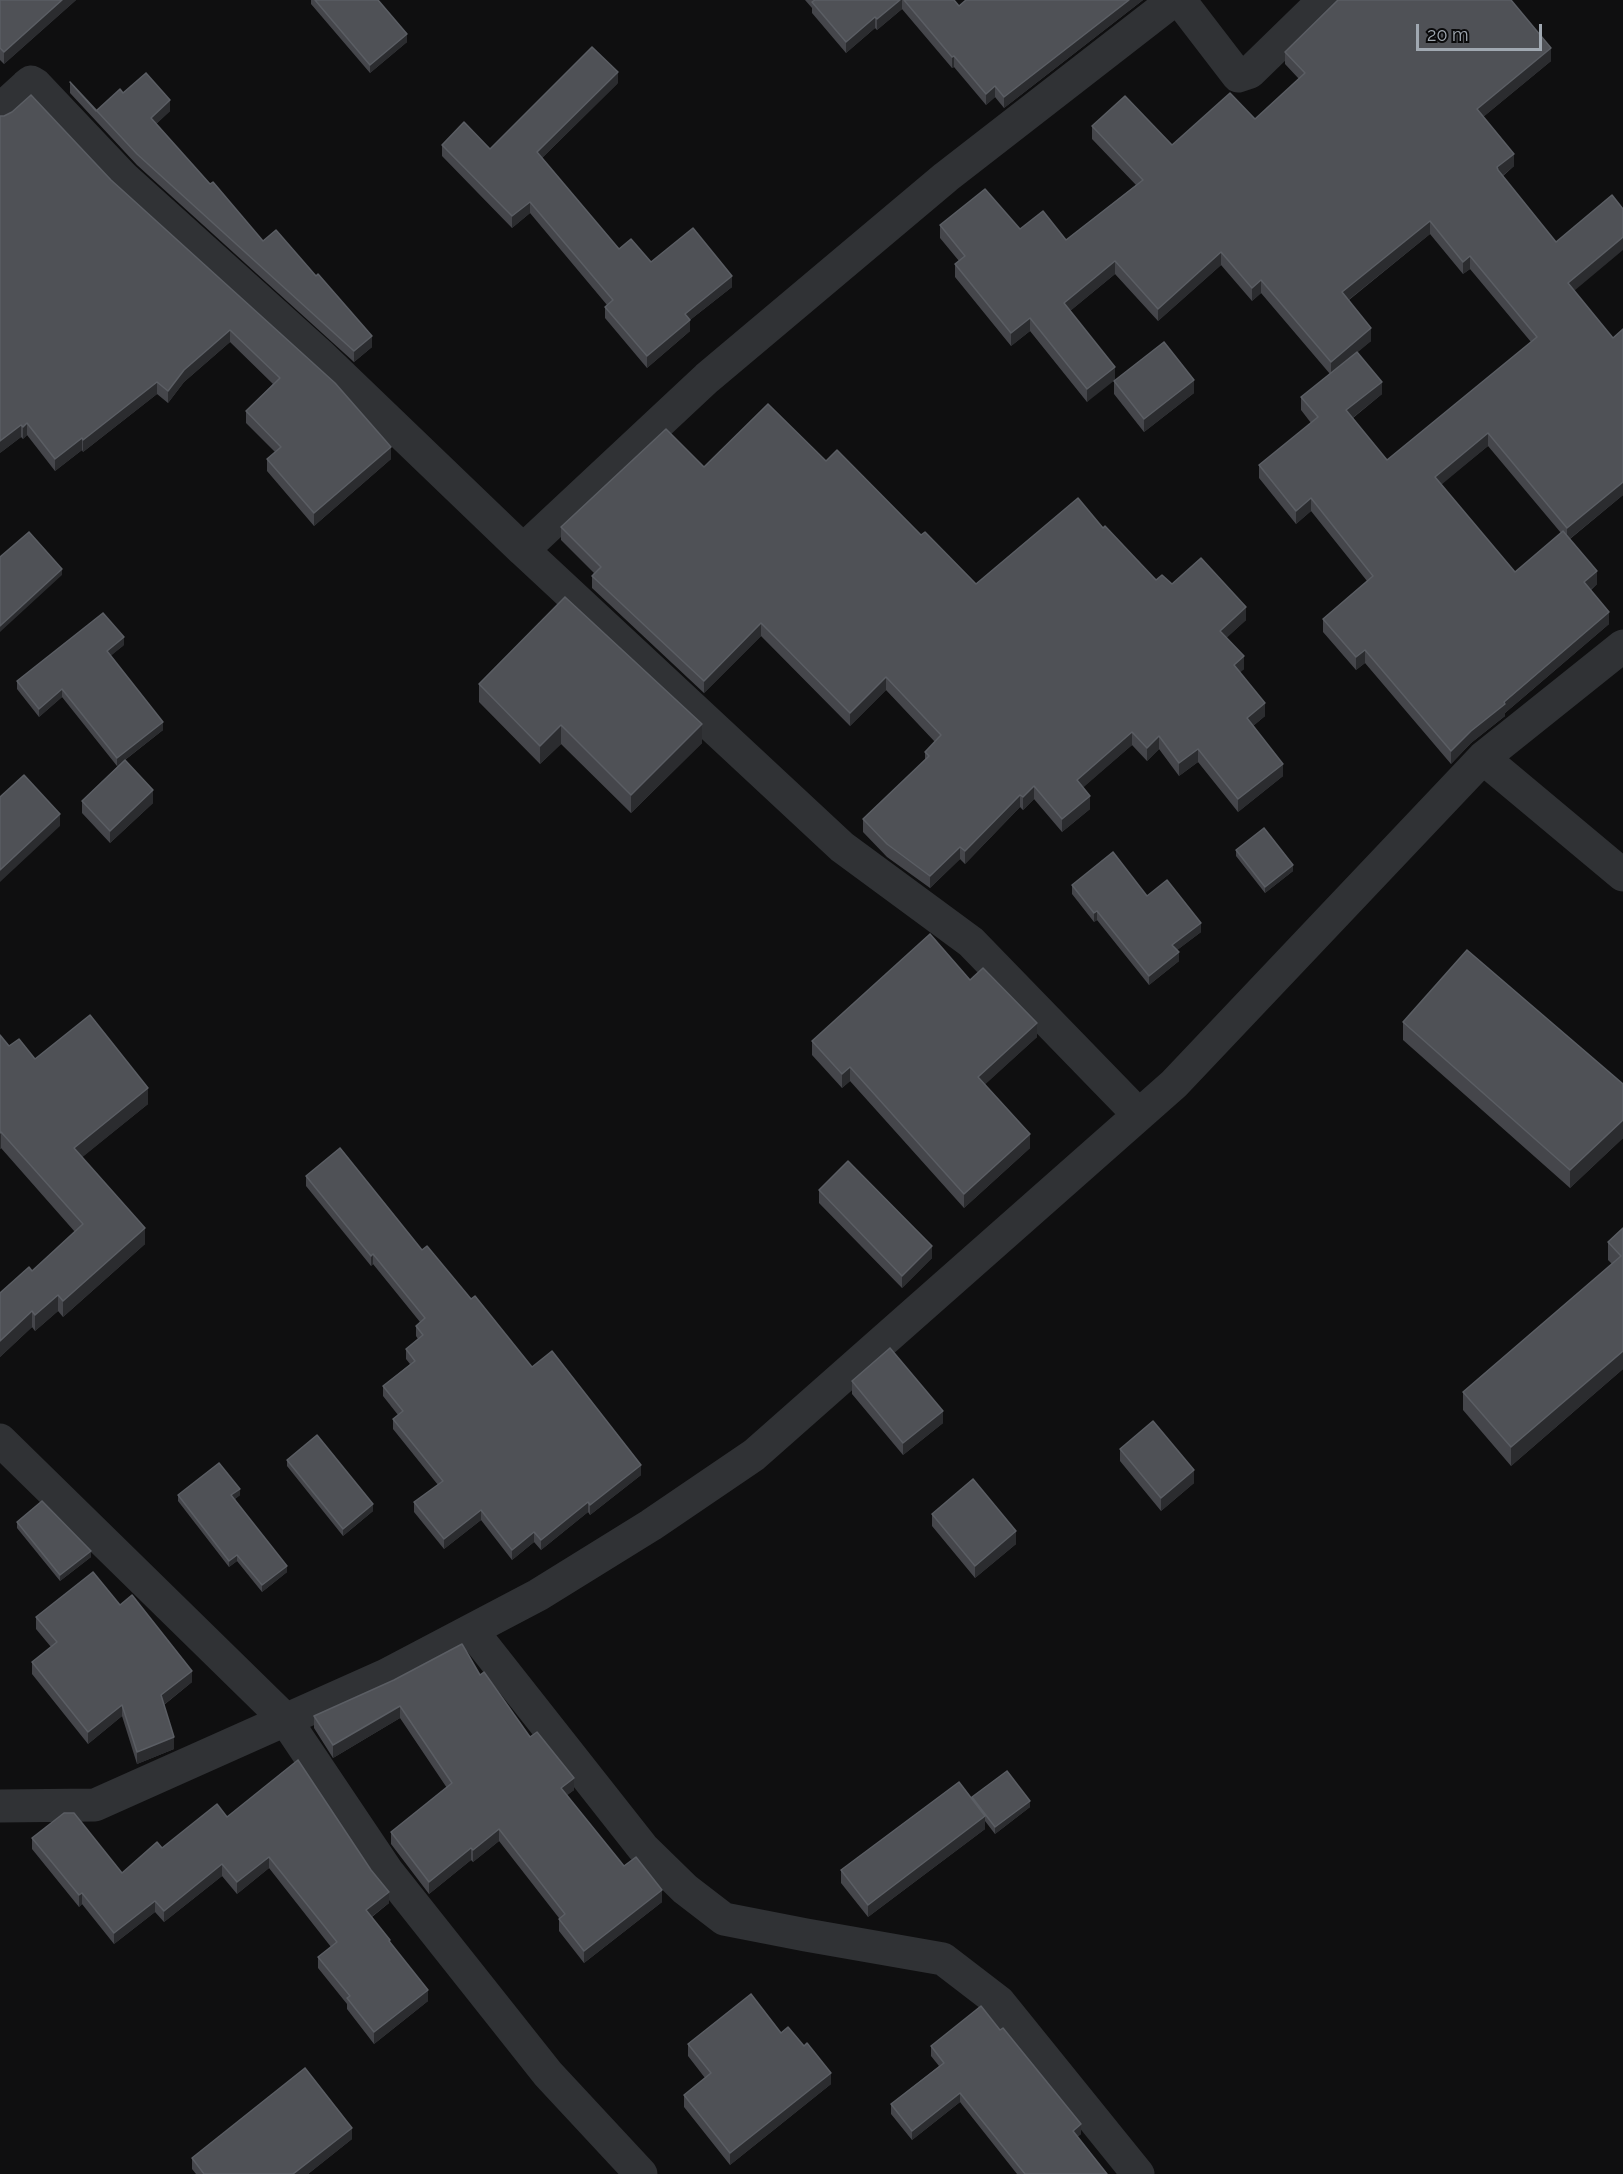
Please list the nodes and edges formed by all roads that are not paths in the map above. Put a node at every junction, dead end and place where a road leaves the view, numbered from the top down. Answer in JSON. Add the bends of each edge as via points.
{"nodes":[{"id":1,"x":1176,"y":0,"type":"edge"},
{"id":2,"x":1324,"y":0,"type":"edge"},
{"id":3,"x":0,"y":110,"type":"edge"},
{"id":4,"x":523,"y":550,"type":"junction"},
{"id":5,"x":1623,"y":646,"type":"edge"},
{"id":6,"x":1483,"y":758,"type":"junction"},
{"id":7,"x":1623,"y":875,"type":"edge"},
{"id":8,"x":1139,"y":1115,"type":"junction"},
{"id":9,"x":0,"y":1440,"type":"edge"},
{"id":10,"x":472,"y":1631,"type":"junction"},
{"id":11,"x":285,"y":1719,"type":"junction"},
{"id":12,"x":0,"y":1806,"type":"edge"},
{"id":13,"x":641,"y":2174,"type":"edge"},
{"id":14,"x":1138,"y":2174,"type":"edge"}],
"edges":[{"from":1,"to":2,"type":"street","via":[[1185,6],[1238,76],[1250,72]]},
{"from":1,"to":4,"type":"street","via":[[946,177],[724,363]]},
{"from":3,"to":4,"type":"street","via":[[31,82],[36,85],[124,178],[319,354]]},
{"from":4,"to":8,"type":"street","via":[[842,847],[970,942]]},
{"from":5,"to":6,"type":"street"},
{"from":6,"to":7,"type":"street"},
{"from":6,"to":8,"type":"street","via":[[1174,1084]]},
{"from":8,"to":10,"type":"street","via":[[754,1455],[538,1595]]},
{"from":9,"to":11,"type":"street"},
{"from":10,"to":11,"type":"street","via":[[386,1675]]},
{"from":10,"to":14,"type":"street","via":[[643,1848],[685,1889],[724,1918],[943,1959],[999,2002]]},
{"from":11,"to":12,"type":"street","via":[[95,1804]]},
{"from":11,"to":13,"type":"street","via":[[394,1880],[548,2074]]}]}
